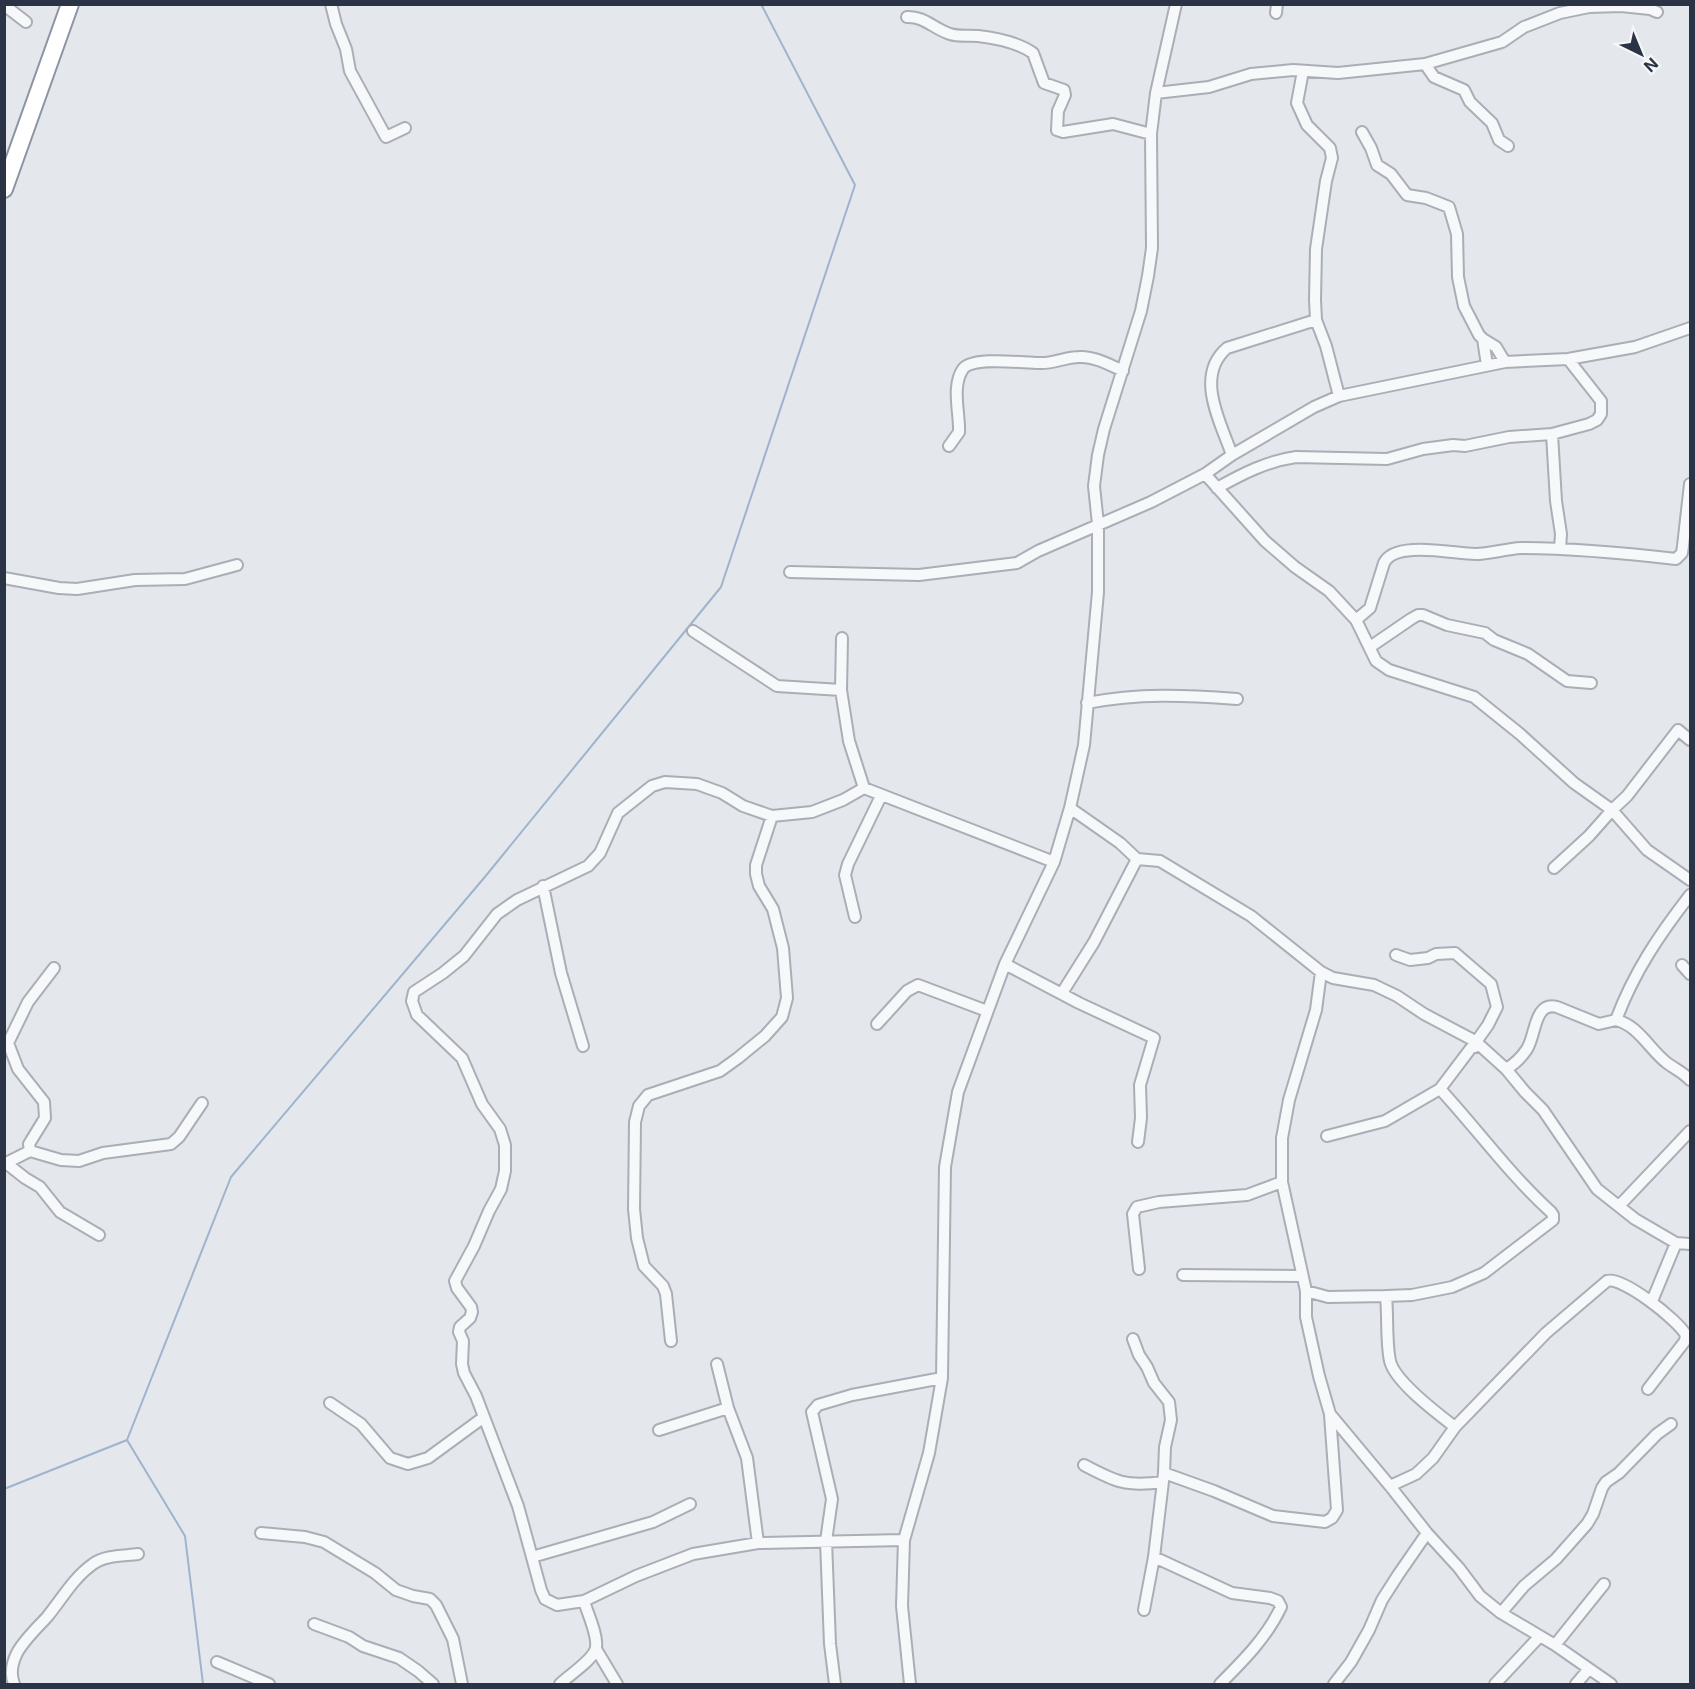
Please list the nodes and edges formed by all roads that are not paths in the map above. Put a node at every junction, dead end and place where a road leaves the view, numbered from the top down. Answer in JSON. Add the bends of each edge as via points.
{"nodes":[{"id":1,"x":70,"y":4,"type":"edge"},
{"id":2,"x":331,"y":4,"type":"edge"},
{"id":3,"x":1176,"y":4,"type":"edge"},
{"id":4,"x":4,"y":5,"type":"edge"},
{"id":5,"x":1657,"y":12,"type":"dead end"},
{"id":6,"x":907,"y":17,"type":"dead end"},
{"id":7,"x":26,"y":22,"type":"dead end"},
{"id":8,"x":1425,"y":64,"type":"junction"},
{"id":9,"x":1303,"y":71,"type":"junction"},
{"id":10,"x":1156,"y":93,"type":"junction"},
{"id":11,"x":405,"y":128,"type":"dead end"},
{"id":12,"x":1362,"y":132,"type":"dead end"},
{"id":13,"x":1151,"y":134,"type":"junction"},
{"id":14,"x":1508,"y":146,"type":"dead end"},
{"id":15,"x":4,"y":189,"type":"edge"},
{"id":16,"x":1316,"y":320,"type":"junction"},
{"id":17,"x":1690,"y":328,"type":"edge"},
{"id":18,"x":1483,"y":339,"type":"junction"},
{"id":19,"x":1568,"y":359,"type":"junction"},
{"id":20,"x":1505,"y":362,"type":"junction"},
{"id":21,"x":1487,"y":365,"type":"junction"},
{"id":22,"x":1122,"y":371,"type":"junction"},
{"id":23,"x":1339,"y":396,"type":"junction"},
{"id":24,"x":1552,"y":435,"type":"junction"},
{"id":25,"x":948,"y":446,"type":"dead end"},
{"id":26,"x":1232,"y":455,"type":"junction"},
{"id":27,"x":1205,"y":474,"type":"junction"},
{"id":28,"x":1690,"y":484,"type":"edge"},
{"id":29,"x":1217,"y":488,"type":"junction"},
{"id":30,"x":1098,"y":524,"type":"junction"},
{"id":31,"x":1560,"y":549,"type":"junction"},
{"id":32,"x":237,"y":565,"type":"dead end"},
{"id":33,"x":790,"y":572,"type":"dead end"},
{"id":34,"x":4,"y":578,"type":"edge"},
{"id":35,"x":1356,"y":620,"type":"junction"},
{"id":36,"x":693,"y":631,"type":"dead end"},
{"id":37,"x":842,"y":638,"type":"dead end"},
{"id":38,"x":1370,"y":647,"type":"junction"},
{"id":39,"x":1592,"y":683,"type":"dead end"},
{"id":40,"x":841,"y":690,"type":"junction"},
{"id":41,"x":1237,"y":699,"type":"dead end"},
{"id":42,"x":1087,"y":703,"type":"junction"},
{"id":43,"x":1690,"y":740,"type":"edge"},
{"id":44,"x":864,"y":788,"type":"junction"},
{"id":45,"x":881,"y":796,"type":"junction"},
{"id":46,"x":1070,"y":808,"type":"junction"},
{"id":47,"x":1612,"y":810,"type":"junction"},
{"id":48,"x":772,"y":816,"type":"junction"},
{"id":49,"x":1137,"y":859,"type":"junction"},
{"id":50,"x":1054,"y":862,"type":"junction"},
{"id":51,"x":1554,"y":868,"type":"dead end"},
{"id":52,"x":1690,"y":880,"type":"edge"},
{"id":53,"x":543,"y":886,"type":"junction"},
{"id":54,"x":1690,"y":895,"type":"edge"},
{"id":55,"x":855,"y":917,"type":"dead end"},
{"id":56,"x":1396,"y":955,"type":"dead end"},
{"id":57,"x":1005,"y":964,"type":"junction"},
{"id":58,"x":1683,"y":965,"type":"dead end"},
{"id":59,"x":54,"y":968,"type":"dead end"},
{"id":60,"x":1321,"y":972,"type":"junction"},
{"id":61,"x":1690,"y":974,"type":"edge"},
{"id":62,"x":1062,"y":993,"type":"junction"},
{"id":63,"x":987,"y":1011,"type":"junction"},
{"id":64,"x":1616,"y":1020,"type":"junction"},
{"id":65,"x":877,"y":1024,"type":"dead end"},
{"id":66,"x":1475,"y":1045,"type":"junction"},
{"id":67,"x":584,"y":1046,"type":"dead end"},
{"id":68,"x":1506,"y":1070,"type":"junction"},
{"id":69,"x":1690,"y":1080,"type":"edge"},
{"id":70,"x":1440,"y":1089,"type":"junction"},
{"id":71,"x":202,"y":1103,"type":"dead end"},
{"id":72,"x":1690,"y":1131,"type":"edge"},
{"id":73,"x":1327,"y":1136,"type":"dead end"},
{"id":74,"x":1138,"y":1142,"type":"dead end"},
{"id":75,"x":30,"y":1151,"type":"junction"},
{"id":76,"x":5,"y":1163,"type":"edge"},
{"id":77,"x":1281,"y":1182,"type":"junction"},
{"id":78,"x":1620,"y":1206,"type":"junction"},
{"id":79,"x":99,"y":1235,"type":"dead end"},
{"id":80,"x":1676,"y":1243,"type":"junction"},
{"id":81,"x":1690,"y":1244,"type":"edge"},
{"id":82,"x":1139,"y":1269,"type":"dead end"},
{"id":83,"x":1183,"y":1275,"type":"dead end"},
{"id":84,"x":1302,"y":1276,"type":"junction"},
{"id":85,"x":1306,"y":1292,"type":"junction"},
{"id":86,"x":1386,"y":1296,"type":"junction"},
{"id":87,"x":1652,"y":1301,"type":"junction"},
{"id":88,"x":1133,"y":1339,"type":"dead end"},
{"id":89,"x":670,"y":1341,"type":"dead end"},
{"id":90,"x":717,"y":1364,"type":"dead end"},
{"id":91,"x":942,"y":1378,"type":"junction"},
{"id":92,"x":1648,"y":1389,"type":"dead end"},
{"id":93,"x":330,"y":1403,"type":"dead end"},
{"id":94,"x":728,"y":1408,"type":"junction"},
{"id":95,"x":1330,"y":1414,"type":"junction"},
{"id":96,"x":484,"y":1417,"type":"junction"},
{"id":97,"x":1671,"y":1424,"type":"dead end"},
{"id":98,"x":1455,"y":1426,"type":"junction"},
{"id":99,"x":659,"y":1430,"type":"dead end"},
{"id":100,"x":1084,"y":1465,"type":"dead end"},
{"id":101,"x":1164,"y":1478,"type":"junction"},
{"id":102,"x":1390,"y":1486,"type":"junction"},
{"id":103,"x":690,"y":1504,"type":"dead end"},
{"id":104,"x":261,"y":1533,"type":"dead end"},
{"id":105,"x":1427,"y":1533,"type":"junction"},
{"id":106,"x":904,"y":1540,"type":"junction"},
{"id":107,"x":826,"y":1541,"type":"junction"},
{"id":108,"x":758,"y":1543,"type":"junction"},
{"id":109,"x":138,"y":1554,"type":"dead end"},
{"id":110,"x":532,"y":1557,"type":"junction"},
{"id":111,"x":1154,"y":1557,"type":"junction"},
{"id":112,"x":1604,"y":1584,"type":"dead end"},
{"id":113,"x":584,"y":1601,"type":"junction"},
{"id":114,"x":1144,"y":1610,"type":"dead end"},
{"id":115,"x":1501,"y":1613,"type":"junction"},
{"id":116,"x":314,"y":1624,"type":"dead end"},
{"id":117,"x":1540,"y":1636,"type":"junction"},
{"id":118,"x":1555,"y":1645,"type":"junction"},
{"id":119,"x":596,"y":1649,"type":"junction"},
{"id":120,"x":217,"y":1662,"type":"dead end"},
{"id":121,"x":1588,"y":1670,"type":"junction"},
{"id":122,"x":14,"y":1684,"type":"edge"},
{"id":123,"x":269,"y":1684,"type":"edge"},
{"id":124,"x":433,"y":1684,"type":"edge"},
{"id":125,"x":462,"y":1684,"type":"edge"},
{"id":126,"x":560,"y":1684,"type":"edge"},
{"id":127,"x":617,"y":1684,"type":"edge"},
{"id":128,"x":835,"y":1684,"type":"edge"},
{"id":129,"x":910,"y":1684,"type":"edge"},
{"id":130,"x":1220,"y":1684,"type":"edge"},
{"id":131,"x":1334,"y":1684,"type":"edge"},
{"id":132,"x":1495,"y":1684,"type":"edge"},
{"id":133,"x":1576,"y":1684,"type":"edge"},
{"id":134,"x":1611,"y":1684,"type":"edge"}],
"edges":[{"from":1,"to":15,"type":"highway"},
{"from":2,"to":11,"type":"street","via":[[350,71],[386,137]]},
{"from":3,"to":10,"type":"street"},
{"from":4,"to":7,"type":"street"},
{"from":5,"to":8,"type":"street","via":[[1621,6],[1560,13],[1524,27],[1502,42]]},
{"from":6,"to":13,"type":"street","via":[[915,16],[954,35],[992,38],[1033,53],[1044,82],[1064,90],[1057,130],[1113,124]]},
{"from":8,"to":9,"type":"street","via":[[1338,73]]},
{"from":8,"to":14,"type":"street","via":[[1434,77],[1464,90],[1470,102],[1492,123],[1499,140]]},
{"from":9,"to":10,"type":"street","via":[[1251,74],[1209,87]]},
{"from":9,"to":16,"type":"street","via":[[1297,104],[1307,125],[1328,144],[1332,158],[1316,249]]},
{"from":10,"to":13,"type":"street"},
{"from":12,"to":18,"type":"street","via":[[1377,165],[1392,174],[1407,195],[1449,207],[1455,220],[1462,296]]},
{"from":13,"to":22,"type":"street","via":[[1152,248],[1141,311]]},
{"from":16,"to":23,"type":"street"},
{"from":16,"to":26,"type":"street","via":[[1222,352],[1210,379],[1212,398]]},
{"from":17,"to":19,"type":"street","via":[[1635,347]]},
{"from":18,"to":20,"type":"street","via":[[1496,346]]},
{"from":18,"to":21,"type":"street"},
{"from":19,"to":20,"type":"street"},
{"from":19,"to":24,"type":"street","via":[[1601,401],[1601,414],[1589,424]]},
{"from":20,"to":21,"type":"street"},
{"from":21,"to":23,"type":"street"},
{"from":22,"to":25,"type":"street","via":[[1080,357],[1040,364],[972,363],[960,374],[959,432]]},
{"from":22,"to":30,"type":"street","via":[[1098,455],[1094,486]]},
{"from":23,"to":26,"type":"street"},
{"from":24,"to":29,"type":"street","via":[[1423,449],[1387,459],[1282,459]]},
{"from":24,"to":31,"type":"street"},
{"from":26,"to":27,"type":"street"},
{"from":27,"to":29,"type":"street"},
{"from":27,"to":30,"type":"street"},
{"from":28,"to":31,"type":"street","via":[[1682,553],[1676,559]]},
{"from":29,"to":35,"type":"street","via":[[1265,541],[1329,591]]},
{"from":30,"to":33,"type":"street","via":[[1017,563],[1001,566],[918,575]]},
{"from":30,"to":42,"type":"street","via":[[1098,592]]},
{"from":31,"to":35,"type":"street","via":[[1518,548],[1476,554],[1398,552],[1386,559],[1370,608]]},
{"from":32,"to":34,"type":"street","via":[[185,579],[135,580],[77,589]]},
{"from":35,"to":38,"type":"street"},
{"from":36,"to":40,"type":"street","via":[[777,686]]},
{"from":37,"to":40,"type":"street"},
{"from":38,"to":39,"type":"street","via":[[1423,615],[1446,625],[1485,633],[1528,654],[1567,681]]},
{"from":38,"to":47,"type":"street","via":[[1376,661],[1389,670],[1474,697],[1574,783]]},
{"from":40,"to":44,"type":"street","via":[[849,741]]},
{"from":41,"to":42,"type":"street","via":[[1171,695]]},
{"from":42,"to":46,"type":"street","via":[[1084,745]]},
{"from":43,"to":47,"type":"street","via":[[1678,730]]},
{"from":44,"to":45,"type":"street"},
{"from":44,"to":48,"type":"street","via":[[812,812]]},
{"from":45,"to":50,"type":"street"},
{"from":45,"to":55,"type":"street","via":[[845,874]]},
{"from":46,"to":49,"type":"street"},
{"from":46,"to":50,"type":"street"},
{"from":47,"to":51,"type":"street"},
{"from":47,"to":52,"type":"street","via":[[1647,850]]},
{"from":48,"to":53,"type":"street","via":[[697,784],[665,782],[652,786],[618,813],[600,853],[588,866]]},
{"from":48,"to":89,"type":"street","via":[[756,874],[773,909],[783,948],[787,998],[782,1017],[765,1036],[720,1071],[648,1095],[639,1106],[635,1122],[637,1238],[644,1266],[666,1294]]},
{"from":49,"to":60,"type":"street","via":[[1160,861],[1251,916]]},
{"from":49,"to":62,"type":"street","via":[[1094,942]]},
{"from":50,"to":57,"type":"street"},
{"from":53,"to":67,"type":"street","via":[[561,973]]},
{"from":53,"to":96,"type":"street","via":[[497,914],[464,956],[412,996],[417,1015],[462,1058],[505,1145],[501,1189],[455,1281],[472,1312],[459,1332],[462,1364]]},
{"from":54,"to":64,"type":"street","via":[[1653,945]]},
{"from":56,"to":66,"type":"street","via":[[1410,960],[1455,953],[1491,984],[1497,1007]]},
{"from":57,"to":62,"type":"street"},
{"from":57,"to":63,"type":"street"},
{"from":58,"to":61,"type":"street"},
{"from":59,"to":75,"type":"street","via":[[28,1002],[8,1043],[18,1069],[44,1102],[45,1118],[29,1144]]},
{"from":60,"to":66,"type":"street","via":[[1374,985]]},
{"from":60,"to":77,"type":"street","via":[[1316,1010],[1287,1110]]},
{"from":62,"to":74,"type":"street","via":[[1154,1038],[1140,1086]]},
{"from":63,"to":65,"type":"street","via":[[918,985],[907,991]]},
{"from":63,"to":91,"type":"street","via":[[958,1092],[945,1167]]},
{"from":64,"to":68,"type":"street","via":[[1599,1024],[1551,1005],[1544,1007],[1528,1048]]},
{"from":64,"to":69,"type":"street","via":[[1638,1033],[1652,1050]]},
{"from":66,"to":68,"type":"street"},
{"from":66,"to":70,"type":"street"},
{"from":68,"to":78,"type":"street","via":[[1543,1110],[1597,1189]]},
{"from":70,"to":73,"type":"street","via":[[1385,1121]]},
{"from":70,"to":86,"type":"street","via":[[1554,1218],[1484,1273],[1452,1287]]},
{"from":71,"to":75,"type":"street","via":[[171,1144],[100,1153],[79,1161]]},
{"from":72,"to":78,"type":"street"},
{"from":75,"to":76,"type":"street"},
{"from":76,"to":79,"type":"street","via":[[40,1187],[60,1212]]},
{"from":77,"to":82,"type":"street","via":[[1247,1195],[1137,1207],[1133,1214]]},
{"from":77,"to":84,"type":"street"},
{"from":78,"to":80,"type":"street"},
{"from":80,"to":81,"type":"street"},
{"from":80,"to":87,"type":"street"},
{"from":83,"to":84,"type":"street"},
{"from":84,"to":85,"type":"street"},
{"from":85,"to":86,"type":"street","via":[[1328,1297]]},
{"from":85,"to":95,"type":"street","via":[[1306,1317]]},
{"from":86,"to":98,"type":"street","via":[[1390,1362],[1397,1375],[1430,1408]]},
{"from":87,"to":92,"type":"street","via":[[1686,1335]]},
{"from":87,"to":98,"type":"street","via":[[1615,1281],[1607,1281],[1546,1333]]},
{"from":88,"to":101,"type":"street","via":[[1154,1383],[1169,1402],[1171,1420]]},
{"from":90,"to":94,"type":"street"},
{"from":91,"to":106,"type":"street","via":[[929,1453]]},
{"from":91,"to":107,"type":"street","via":[[852,1395],[814,1408],[812,1421],[832,1499]]},
{"from":93,"to":96,"type":"street","via":[[361,1424],[390,1458],[408,1464],[428,1458]]},
{"from":94,"to":99,"type":"street"},
{"from":94,"to":108,"type":"street","via":[[747,1458]]},
{"from":95,"to":101,"type":"street","via":[[1337,1510],[1325,1522],[1273,1516],[1214,1491]]},
{"from":95,"to":102,"type":"street"},
{"from":96,"to":110,"type":"street","via":[[518,1506]]},
{"from":97,"to":115,"type":"street","via":[[1606,1482],[1587,1524]]},
{"from":98,"to":102,"type":"street","via":[[1433,1458],[1416,1474]]},
{"from":100,"to":101,"type":"street","via":[[1123,1484],[1138,1485]]},
{"from":101,"to":111,"type":"street"},
{"from":102,"to":105,"type":"street"},
{"from":103,"to":110,"type":"street","via":[[653,1522]]},
{"from":104,"to":125,"type":"street","via":[[324,1542],[396,1590],[430,1599],[453,1639]]},
{"from":105,"to":115,"type":"street","via":[[1480,1596]]},
{"from":105,"to":131,"type":"street","via":[[1392,1583],[1351,1662]]},
{"from":106,"to":107,"type":"street"},
{"from":106,"to":129,"type":"street","via":[[902,1606]]},
{"from":107,"to":108,"type":"street"},
{"from":107,"to":128,"type":"street"},
{"from":108,"to":113,"type":"street","via":[[693,1554]]},
{"from":109,"to":122,"type":"street","via":[[100,1559],[68,1588],[18,1651],[12,1667]]},
{"from":110,"to":113,"type":"street","via":[[541,1590],[551,1604]]},
{"from":111,"to":114,"type":"street"},
{"from":111,"to":130,"type":"street","via":[[1232,1593],[1270,1598],[1280,1604],[1273,1624]]},
{"from":112,"to":118,"type":"street"},
{"from":113,"to":119,"type":"street"},
{"from":115,"to":117,"type":"street"},
{"from":116,"to":124,"type":"street","via":[[399,1658]]},
{"from":117,"to":118,"type":"street"},
{"from":117,"to":132,"type":"street"},
{"from":118,"to":121,"type":"street"},
{"from":119,"to":126,"type":"street"},
{"from":119,"to":127,"type":"street"},
{"from":120,"to":123,"type":"street"},
{"from":121,"to":133,"type":"street"},
{"from":121,"to":134,"type":"street"}]}
